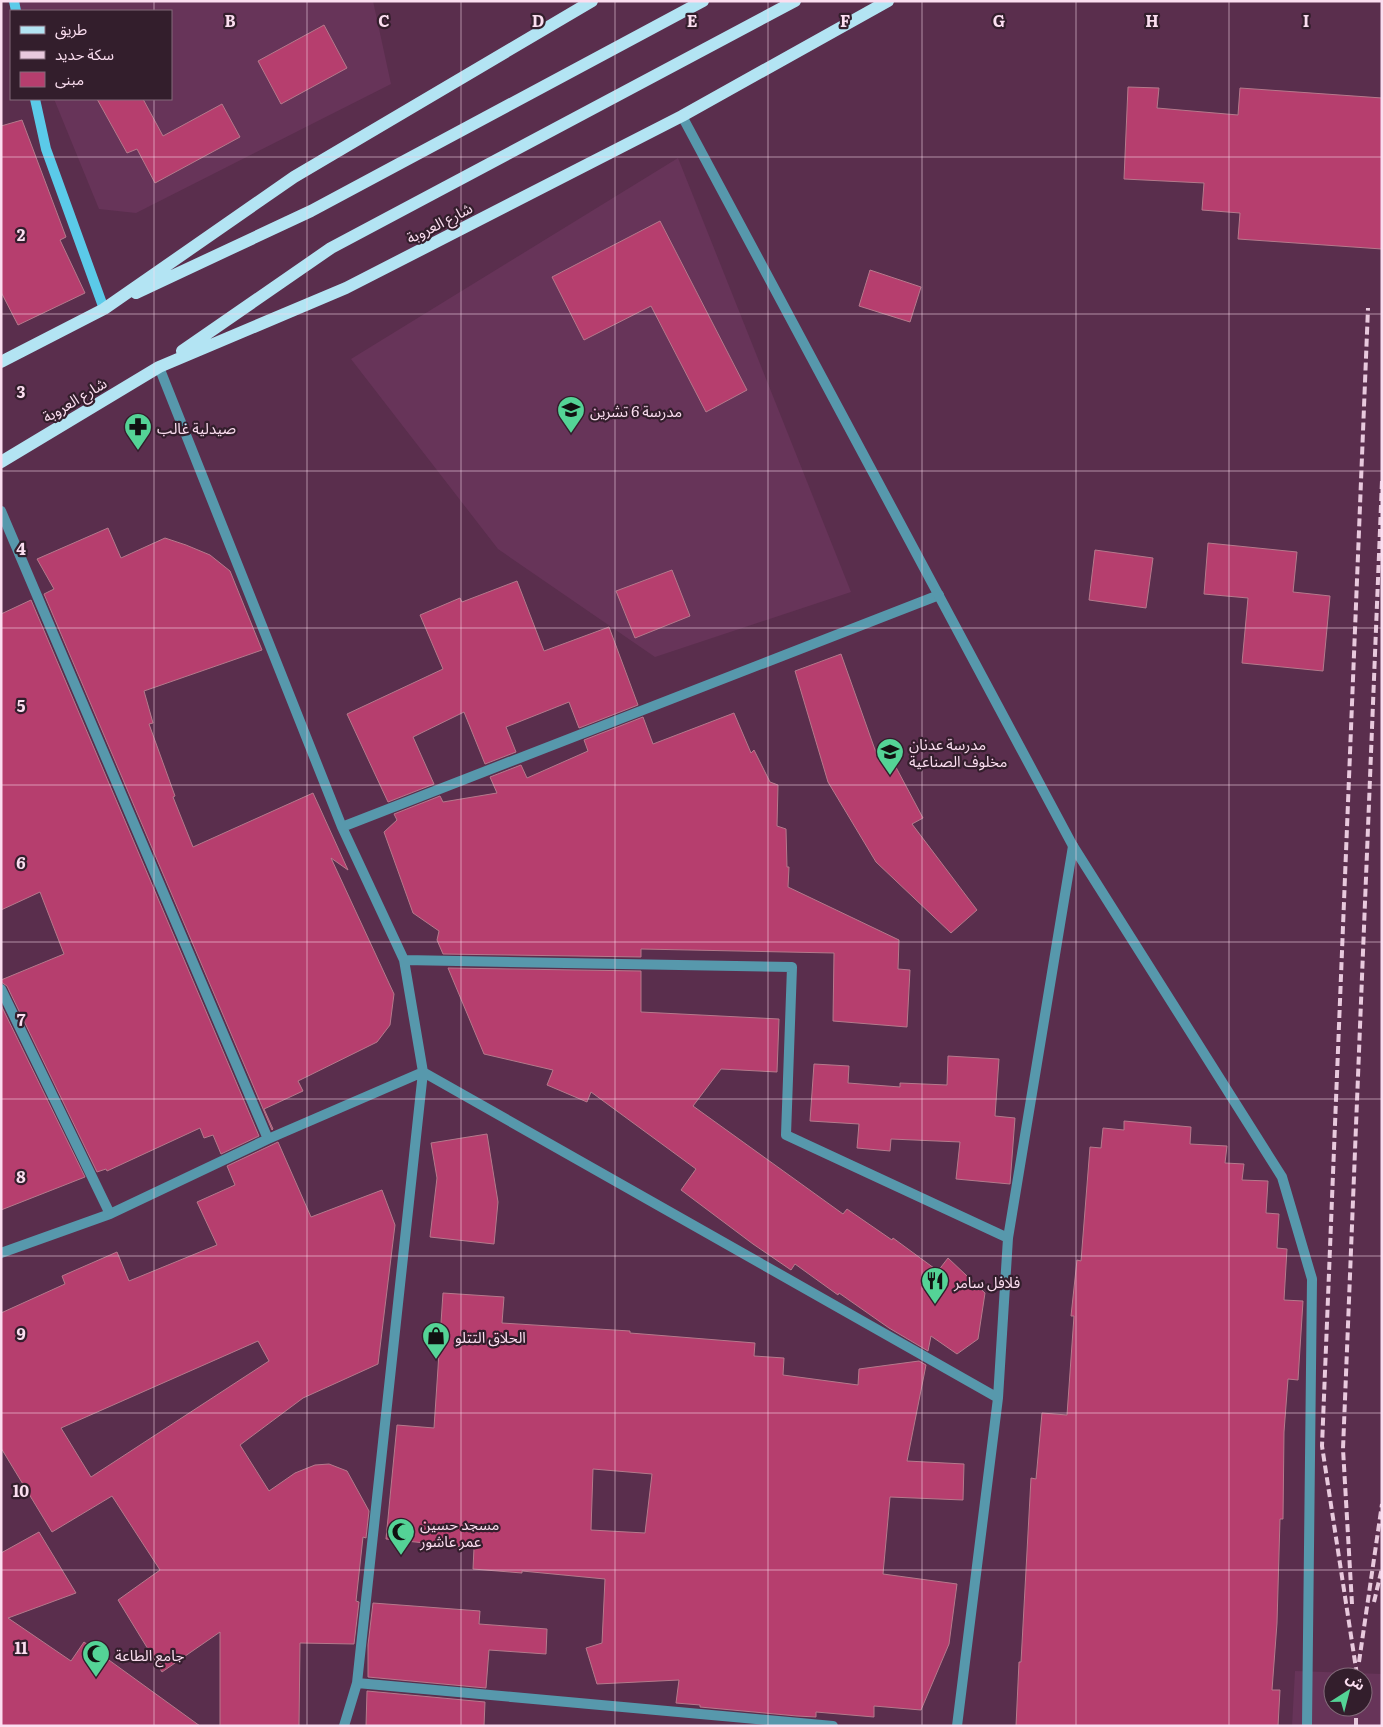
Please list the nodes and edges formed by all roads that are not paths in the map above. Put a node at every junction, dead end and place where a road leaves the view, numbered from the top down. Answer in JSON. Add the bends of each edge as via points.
{"nodes":[{"id":1,"x":592,"y":1,"type":"edge"},
{"id":2,"x":703,"y":1,"type":"edge"},
{"id":3,"x":795,"y":1,"type":"edge"},
{"id":4,"x":888,"y":1,"type":"edge"},
{"id":5,"x":35,"y":100,"type":"edge"},
{"id":6,"x":682,"y":116,"type":"junction"},
{"id":7,"x":104,"y":309,"type":"junction"},
{"id":8,"x":1,"y":362,"type":"edge"},
{"id":9,"x":159,"y":367,"type":"junction"},
{"id":10,"x":1,"y":462,"type":"edge"},
{"id":11,"x":1,"y":511,"type":"edge"},
{"id":12,"x":939,"y":595,"type":"junction"},
{"id":13,"x":342,"y":827,"type":"junction"},
{"id":14,"x":1072,"y":846,"type":"junction"},
{"id":15,"x":404,"y":960,"type":"junction"},
{"id":16,"x":1,"y":989,"type":"edge"},
{"id":17,"x":423,"y":1072,"type":"junction"},
{"id":18,"x":268,"y":1139,"type":"junction"},
{"id":19,"x":110,"y":1214,"type":"junction"},
{"id":20,"x":1008,"y":1238,"type":"junction"},
{"id":21,"x":1,"y":1253,"type":"edge"},
{"id":22,"x":998,"y":1398,"type":"junction"},
{"id":23,"x":357,"y":1683,"type":"junction"},
{"id":24,"x":344,"y":1726,"type":"edge"},
{"id":25,"x":833,"y":1726,"type":"edge"},
{"id":26,"x":957,"y":1726,"type":"edge"},
{"id":27,"x":1307,"y":1726,"type":"edge"}],
"edges":[{"from":1,"to":7,"type":"main road","via":[[294,177]]},
{"from":2,"to":7,"type":"main road","via":[[310,211]]},
{"from":3,"to":9,"type":"main road","via":[[332,248]]},
{"from":4,"to":6,"type":"main road","name":"شارع العروبة"},
{"from":5,"to":7,"type":"main road","via":[[46,149]]},
{"from":6,"to":9,"type":"main road","name":"شارع العروبة","via":[[346,288]]},
{"from":6,"to":12,"type":"street"},
{"from":7,"to":8,"type":"main road"},
{"from":9,"to":10,"type":"main road","name":"شارع العروبة"},
{"from":9,"to":13,"type":"street"},
{"from":11,"to":18,"type":"street"},
{"from":12,"to":13,"type":"street"},
{"from":12,"to":14,"type":"street"},
{"from":13,"to":15,"type":"street"},
{"from":14,"to":20,"type":"street"},
{"from":14,"to":27,"type":"street","via":[[1282,1176],[1312,1279]]},
{"from":15,"to":17,"type":"street"},
{"from":15,"to":20,"type":"street","via":[[792,967],[786,1135]]},
{"from":16,"to":19,"type":"street"},
{"from":17,"to":18,"type":"street"},
{"from":17,"to":22,"type":"street"},
{"from":17,"to":23,"type":"street"},
{"from":18,"to":19,"type":"street"},
{"from":19,"to":21,"type":"street"},
{"from":20,"to":22,"type":"street"},
{"from":22,"to":26,"type":"street"},
{"from":23,"to":24,"type":"street"},
{"from":23,"to":25,"type":"street"}]}
